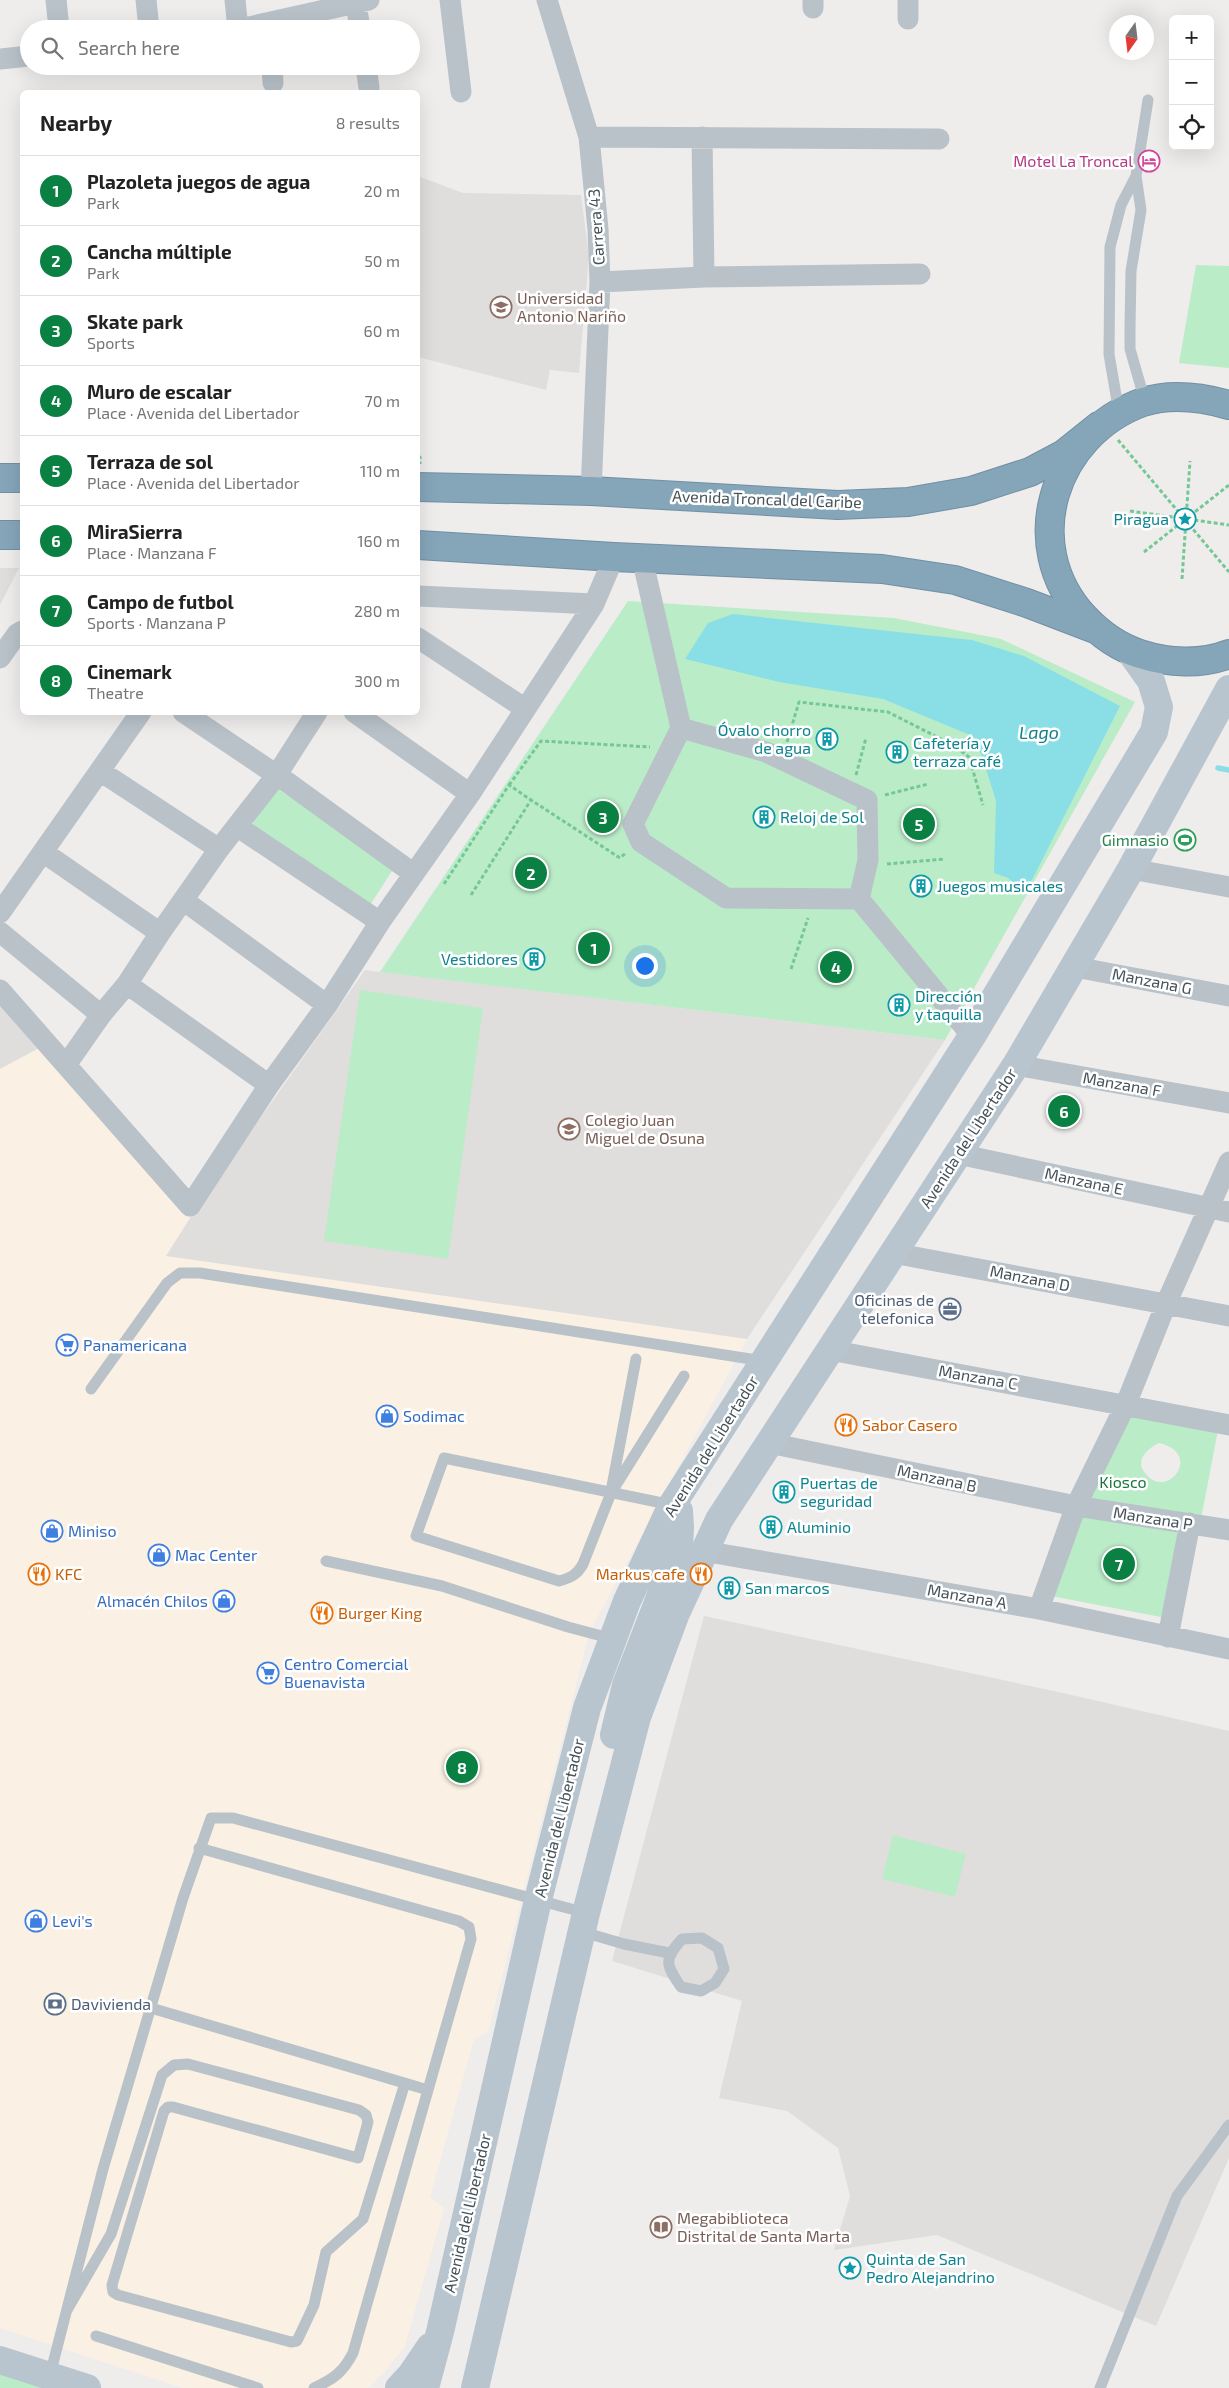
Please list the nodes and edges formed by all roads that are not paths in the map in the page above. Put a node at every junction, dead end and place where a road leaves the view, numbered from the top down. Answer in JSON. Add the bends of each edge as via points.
{"nodes":[{"id":1,"x":56,"y":0,"type":"edge"},
{"id":2,"x":146,"y":0,"type":"edge"},
{"id":3,"x":235,"y":0,"type":"edge"},
{"id":4,"x":450,"y":0,"type":"edge"},
{"id":5,"x":547,"y":0,"type":"edge"},
{"id":6,"x":363,"y":2,"type":"edge"},
{"id":7,"x":322,"y":5,"type":"edge"},
{"id":8,"x":58,"y":20,"type":"edge"},
{"id":9,"x":148,"y":20,"type":"edge"},
{"id":10,"x":238,"y":20,"type":"edge"},
{"id":11,"x":283,"y":20,"type":"edge"},
{"id":12,"x":361,"y":20,"type":"edge"},
{"id":13,"x":20,"y":57,"type":"edge"},
{"id":14,"x":0,"y":59,"type":"edge"},
{"id":15,"x":367,"y":75,"type":"edge"},
{"id":16,"x":369,"y":88,"type":"dead end"},
{"id":17,"x":461,"y":92,"type":"dead end"},
{"id":18,"x":1148,"y":100,"type":"dead end"},
{"id":19,"x":589,"y":137,"type":"junction"},
{"id":20,"x":702,"y":137,"type":"junction"},
{"id":21,"x":939,"y":139,"type":"dead end"},
{"id":22,"x":1136,"y":176,"type":"junction"},
{"id":23,"x":920,"y":274,"type":"dead end"},
{"id":24,"x":704,"y":277,"type":"junction"},
{"id":25,"x":600,"y":282,"type":"junction"},
{"id":26,"x":1145,"y":402,"type":"junction"},
{"id":27,"x":1229,"y":405,"type":"edge"},
{"id":28,"x":1111,"y":426,"type":"junction"},
{"id":29,"x":420,"y":477,"type":"edge"},
{"id":30,"x":0,"y":478,"type":"edge"},
{"id":31,"x":20,"y":478,"type":"edge"},
{"id":32,"x":591,"y":491,"type":"junction"},
{"id":33,"x":0,"y":535,"type":"edge"},
{"id":34,"x":20,"y":535,"type":"edge"},
{"id":35,"x":420,"y":545,"type":"edge"},
{"id":36,"x":614,"y":557,"type":"junction"},
{"id":37,"x":642,"y":558,"type":"junction"},
{"id":38,"x":420,"y":596,"type":"edge"},
{"id":39,"x":594,"y":604,"type":"junction"},
{"id":40,"x":1095,"y":629,"type":"junction"},
{"id":41,"x":20,"y":632,"type":"edge"},
{"id":42,"x":420,"y":639,"type":"edge"},
{"id":43,"x":1129,"y":650,"type":"junction"},
{"id":44,"x":1229,"y":654,"type":"edge"},
{"id":45,"x":0,"y":658,"type":"edge"},
{"id":46,"x":1229,"y":689,"type":"edge"},
{"id":47,"x":524,"y":708,"type":"junction"},
{"id":48,"x":139,"y":715,"type":"edge"},
{"id":49,"x":187,"y":715,"type":"edge"},
{"id":50,"x":315,"y":715,"type":"edge"},
{"id":51,"x":358,"y":715,"type":"edge"},
{"id":52,"x":681,"y":728,"type":"junction"},
{"id":53,"x":100,"y":771,"type":"junction"},
{"id":54,"x":276,"y":776,"type":"junction"},
{"id":55,"x":470,"y":794,"type":"junction"},
{"id":56,"x":238,"y":827,"type":"junction"},
{"id":57,"x":219,"y":849,"type":"junction"},
{"id":58,"x":43,"y":852,"type":"junction"},
{"id":59,"x":1131,"y":869,"type":"junction"},
{"id":60,"x":414,"y":874,"type":"junction"},
{"id":61,"x":1229,"y":888,"type":"edge"},
{"id":62,"x":859,"y":898,"type":"junction"},
{"id":63,"x":183,"y":900,"type":"junction"},
{"id":64,"x":0,"y":914,"type":"edge"},
{"id":65,"x":380,"y":922,"type":"junction"},
{"id":66,"x":0,"y":932,"type":"edge"},
{"id":67,"x":160,"y":933,"type":"junction"},
{"id":68,"x":1075,"y":967,"type":"junction"},
{"id":69,"x":127,"y":984,"type":"junction"},
{"id":70,"x":0,"y":990,"type":"edge"},
{"id":71,"x":1229,"y":996,"type":"edge"},
{"id":72,"x":327,"y":1005,"type":"junction"},
{"id":73,"x":101,"y":1015,"type":"junction"},
{"id":74,"x":972,"y":1036,"type":"junction"},
{"id":75,"x":66,"y":1064,"type":"junction"},
{"id":76,"x":1016,"y":1066,"type":"junction"},
{"id":77,"x":269,"y":1085,"type":"junction"},
{"id":78,"x":1229,"y":1103,"type":"edge"},
{"id":79,"x":958,"y":1154,"type":"junction"},
{"id":80,"x":1229,"y":1162,"type":"edge"},
{"id":81,"x":1219,"y":1210,"type":"edge"},
{"id":82,"x":894,"y":1253,"type":"junction"},
{"id":83,"x":1166,"y":1304,"type":"junction"},
{"id":84,"x":1229,"y":1316,"type":"edge"},
{"id":85,"x":830,"y":1350,"type":"junction"},
{"id":86,"x":636,"y":1359,"type":"dead end"},
{"id":87,"x":764,"y":1361,"type":"junction"},
{"id":88,"x":684,"y":1376,"type":"dead end"},
{"id":89,"x":91,"y":1389,"type":"dead end"},
{"id":90,"x":1126,"y":1404,"type":"junction"},
{"id":91,"x":1229,"y":1425,"type":"edge"},
{"id":92,"x":769,"y":1444,"type":"junction"},
{"id":93,"x":611,"y":1493,"type":"junction"},
{"id":94,"x":672,"y":1505,"type":"junction"},
{"id":95,"x":1076,"y":1506,"type":"junction"},
{"id":96,"x":1190,"y":1523,"type":"junction"},
{"id":97,"x":1229,"y":1530,"type":"edge"},
{"id":98,"x":703,"y":1551,"type":"junction"},
{"id":99,"x":326,"y":1561,"type":"dead end"},
{"id":100,"x":1039,"y":1609,"type":"junction"},
{"id":101,"x":1168,"y":1637,"type":"junction"},
{"id":102,"x":613,"y":1639,"type":"junction"},
{"id":103,"x":1229,"y":1649,"type":"edge"},
{"id":104,"x":614,"y":1803,"type":"junction"},
{"id":105,"x":199,"y":1848,"type":"junction"},
{"id":106,"x":538,"y":1900,"type":"junction"},
{"id":107,"x":584,"y":1922,"type":"junction"},
{"id":108,"x":669,"y":1953,"type":"junction"},
{"id":109,"x":151,"y":2008,"type":"junction"},
{"id":110,"x":405,"y":2083,"type":"junction"},
{"id":111,"x":428,"y":2090,"type":"junction"},
{"id":112,"x":1229,"y":2125,"type":"edge"},
{"id":113,"x":67,"y":2310,"type":"junction"},
{"id":114,"x":440,"y":2332,"type":"junction"},
{"id":115,"x":96,"y":2336,"type":"dead end"},
{"id":116,"x":0,"y":2360,"type":"edge"},
{"id":117,"x":50,"y":2376,"type":"junction"},
{"id":118,"x":87,"y":2388,"type":"edge"},
{"id":119,"x":258,"y":2388,"type":"edge"},
{"id":120,"x":314,"y":2388,"type":"edge"},
{"id":121,"x":399,"y":2388,"type":"edge"},
{"id":122,"x":425,"y":2388,"type":"edge"},
{"id":123,"x":475,"y":2388,"type":"edge"},
{"id":124,"x":1100,"y":2388,"type":"edge"}],
"edges":[{"from":1,"to":8,"type":"street"},
{"from":2,"to":9,"type":"street"},
{"from":3,"to":10,"type":"street"},
{"from":4,"to":17,"type":"street"},
{"from":5,"to":19,"type":"street","name":"Carrera 43"},
{"from":6,"to":7,"type":"street"},
{"from":6,"to":12,"type":"street"},
{"from":7,"to":11,"type":"street"},
{"from":13,"to":14,"type":"street"},
{"from":15,"to":16,"type":"street"},
{"from":18,"to":22,"type":"lane"},
{"from":19,"to":20,"type":"street"},
{"from":19,"to":25,"type":"street","name":"Carrera 43"},
{"from":20,"to":21,"type":"street"},
{"from":20,"to":24,"type":"street"},
{"from":22,"to":26,"type":"lane","via":[[1141,210],[1131,271],[1130,349]]},
{"from":22,"to":28,"type":"lane","via":[[1121,205],[1110,247]]},
{"from":23,"to":24,"type":"street"},
{"from":24,"to":25,"type":"street"},
{"from":25,"to":32,"type":"street","name":"Carrera 43"},
{"from":26,"to":27,"type":"highway","via":[[1189,397]]},
{"from":26,"to":28,"type":"highway"},
{"from":28,"to":32,"type":"highway","name":"Avenida Troncal del Caribe","via":[[1030,472],[971,491],[908,502],[838,505]]},
{"from":28,"to":40,"type":"highway","via":[[1078,446],[1063,471],[1053,498],[1050,526],[1052,555],[1061,582],[1076,608]]},
{"from":29,"to":32,"type":"highway","name":"Avenida Troncal del Caribe"},
{"from":30,"to":31,"type":"highway"},
{"from":33,"to":34,"type":"highway"},
{"from":35,"to":36,"type":"highway"},
{"from":36,"to":37,"type":"highway"},
{"from":36,"to":39,"type":"street"},
{"from":37,"to":40,"type":"highway","via":[[891,570],[955,580]]},
{"from":37,"to":52,"type":"street"},
{"from":38,"to":39,"type":"street"},
{"from":39,"to":47,"type":"street"},
{"from":40,"to":43,"type":"highway"},
{"from":41,"to":45,"type":"street"},
{"from":42,"to":47,"type":"street"},
{"from":43,"to":44,"type":"highway","via":[[1177,662],[1202,661]]},
{"from":43,"to":74,"type":"main road","name":"Avenida del Libertador","via":[[1151,681],[1159,707],[1154,732]]},
{"from":46,"to":59,"type":"main road","name":"Avenida del Libertador"},
{"from":47,"to":55,"type":"street"},
{"from":48,"to":53,"type":"street"},
{"from":49,"to":54,"type":"street"},
{"from":50,"to":54,"type":"street"},
{"from":51,"to":55,"type":"street"},
{"from":52,"to":62,"type":"street","via":[[766,752],[860,796],[866,865]]},
{"from":52,"to":62,"type":"street","via":[[633,824],[641,842],[726,898]]},
{"from":53,"to":57,"type":"street"},
{"from":53,"to":58,"type":"street"},
{"from":54,"to":56,"type":"street"},
{"from":54,"to":60,"type":"street"},
{"from":55,"to":60,"type":"street"},
{"from":56,"to":57,"type":"street"},
{"from":56,"to":65,"type":"street"},
{"from":57,"to":63,"type":"street"},
{"from":58,"to":64,"type":"street"},
{"from":58,"to":67,"type":"street"},
{"from":59,"to":61,"type":"street"},
{"from":59,"to":68,"type":"main road","name":"Avenida del Libertador"},
{"from":60,"to":65,"type":"street"},
{"from":62,"to":74,"type":"street"},
{"from":63,"to":67,"type":"street"},
{"from":63,"to":72,"type":"street"},
{"from":65,"to":72,"type":"street"},
{"from":66,"to":73,"type":"street"},
{"from":67,"to":69,"type":"street"},
{"from":68,"to":71,"type":"street","name":"Manzana G"},
{"from":68,"to":76,"type":"main road","name":"Avenida del Libertador"},
{"from":69,"to":73,"type":"street"},
{"from":69,"to":77,"type":"street"},
{"from":70,"to":75,"type":"street"},
{"from":72,"to":77,"type":"street"},
{"from":73,"to":75,"type":"street"},
{"from":74,"to":87,"type":"main road","name":"Avenida del Libertador"},
{"from":75,"to":77,"type":"street","via":[[190,1206]]},
{"from":76,"to":78,"type":"street","name":"Manzana F"},
{"from":76,"to":79,"type":"main road","name":"Avenida del Libertador"},
{"from":79,"to":81,"type":"street","name":"Manzana E"},
{"from":79,"to":82,"type":"main road","name":"Avenida del Libertador"},
{"from":80,"to":81,"type":"street"},
{"from":81,"to":83,"type":"street"},
{"from":82,"to":83,"type":"street","name":"Manzana D"},
{"from":82,"to":85,"type":"main road","name":"Avenida del Libertador"},
{"from":83,"to":84,"type":"street","name":"Manzana D"},
{"from":83,"to":90,"type":"street"},
{"from":85,"to":90,"type":"street","name":"Manzana C"},
{"from":85,"to":92,"type":"main road","name":"Avenida del Libertador"},
{"from":86,"to":93,"type":"lane"},
{"from":87,"to":89,"type":"lane","via":[[200,1273],[180,1273],[167,1283]]},
{"from":87,"to":94,"type":"main road","name":"Avenida del Libertador"},
{"from":88,"to":93,"type":"lane"},
{"from":90,"to":91,"type":"street","name":"Manzana C"},
{"from":90,"to":95,"type":"street"},
{"from":92,"to":95,"type":"street","name":"Manzana B"},
{"from":92,"to":98,"type":"main road","name":"Avenida del Libertador","via":[[719,1520]]},
{"from":93,"to":93,"type":"lane","via":[[444,1458],[416,1536],[559,1581],[578,1573]]},
{"from":93,"to":94,"type":"lane"},
{"from":94,"to":102,"type":"main road","name":"Avenida del Libertador"},
{"from":94,"to":104,"type":"main road","via":[[679,1511],[679,1548],[626,1685],[609,1753]]},
{"from":95,"to":96,"type":"street","name":"Manzana P"},
{"from":95,"to":100,"type":"street"},
{"from":96,"to":97,"type":"street","name":"Manzana P"},
{"from":96,"to":101,"type":"street"},
{"from":98,"to":100,"type":"street","name":"Manzana A"},
{"from":98,"to":104,"type":"main road","name":"Avenida del Libertador","via":[[637,1717]]},
{"from":99,"to":102,"type":"lane","via":[[442,1586]]},
{"from":100,"to":101,"type":"street","name":"Manzana A"},
{"from":101,"to":103,"type":"street","name":"Manzana A"},
{"from":102,"to":106,"type":"main road","name":"Avenida del Libertador","via":[[587,1708]]},
{"from":104,"to":107,"type":"main road","name":"Avenida del Libertador"},
{"from":105,"to":106,"type":"lane","via":[[211,1818],[233,1818]]},
{"from":105,"to":109,"type":"lane"},
{"from":105,"to":111,"type":"lane","via":[[469,1927],[472,1939]]},
{"from":106,"to":107,"type":"lane"},
{"from":106,"to":114,"type":"main road","name":"Avenida del Libertador"},
{"from":107,"to":108,"type":"lane","via":[[624,1944]]},
{"from":107,"to":123,"type":"main road","name":"Avenida del Libertador"},
{"from":108,"to":108,"type":"lane","via":[[682,1939],[702,1938],[718,1948],[724,1969],[715,1984],[701,1991],[681,1987],[668,1968]]},
{"from":109,"to":110,"type":"lane"},
{"from":109,"to":113,"type":"lane"},
{"from":110,"to":111,"type":"lane"},
{"from":110,"to":113,"type":"lane","via":[[362,2219],[326,2252],[314,2306],[297,2340],[291,2342],[113,2292],[112,2285],[164,2111],[168,2107],[358,2158],[368,2122],[366,2115],[359,2110],[188,2064],[174,2065],[162,2075],[111,2234]]},
{"from":111,"to":120,"type":"lane","via":[[353,2353],[345,2368]]},
{"from":112,"to":124,"type":"lane","via":[[1177,2196]]},
{"from":113,"to":117,"type":"lane"},
{"from":114,"to":121,"type":"main road","via":[[412,2375]]},
{"from":114,"to":122,"type":"main road","name":"Avenida del Libertador"},
{"from":115,"to":119,"type":"lane"},
{"from":116,"to":117,"type":"main road"},
{"from":117,"to":118,"type":"main road"}]}
